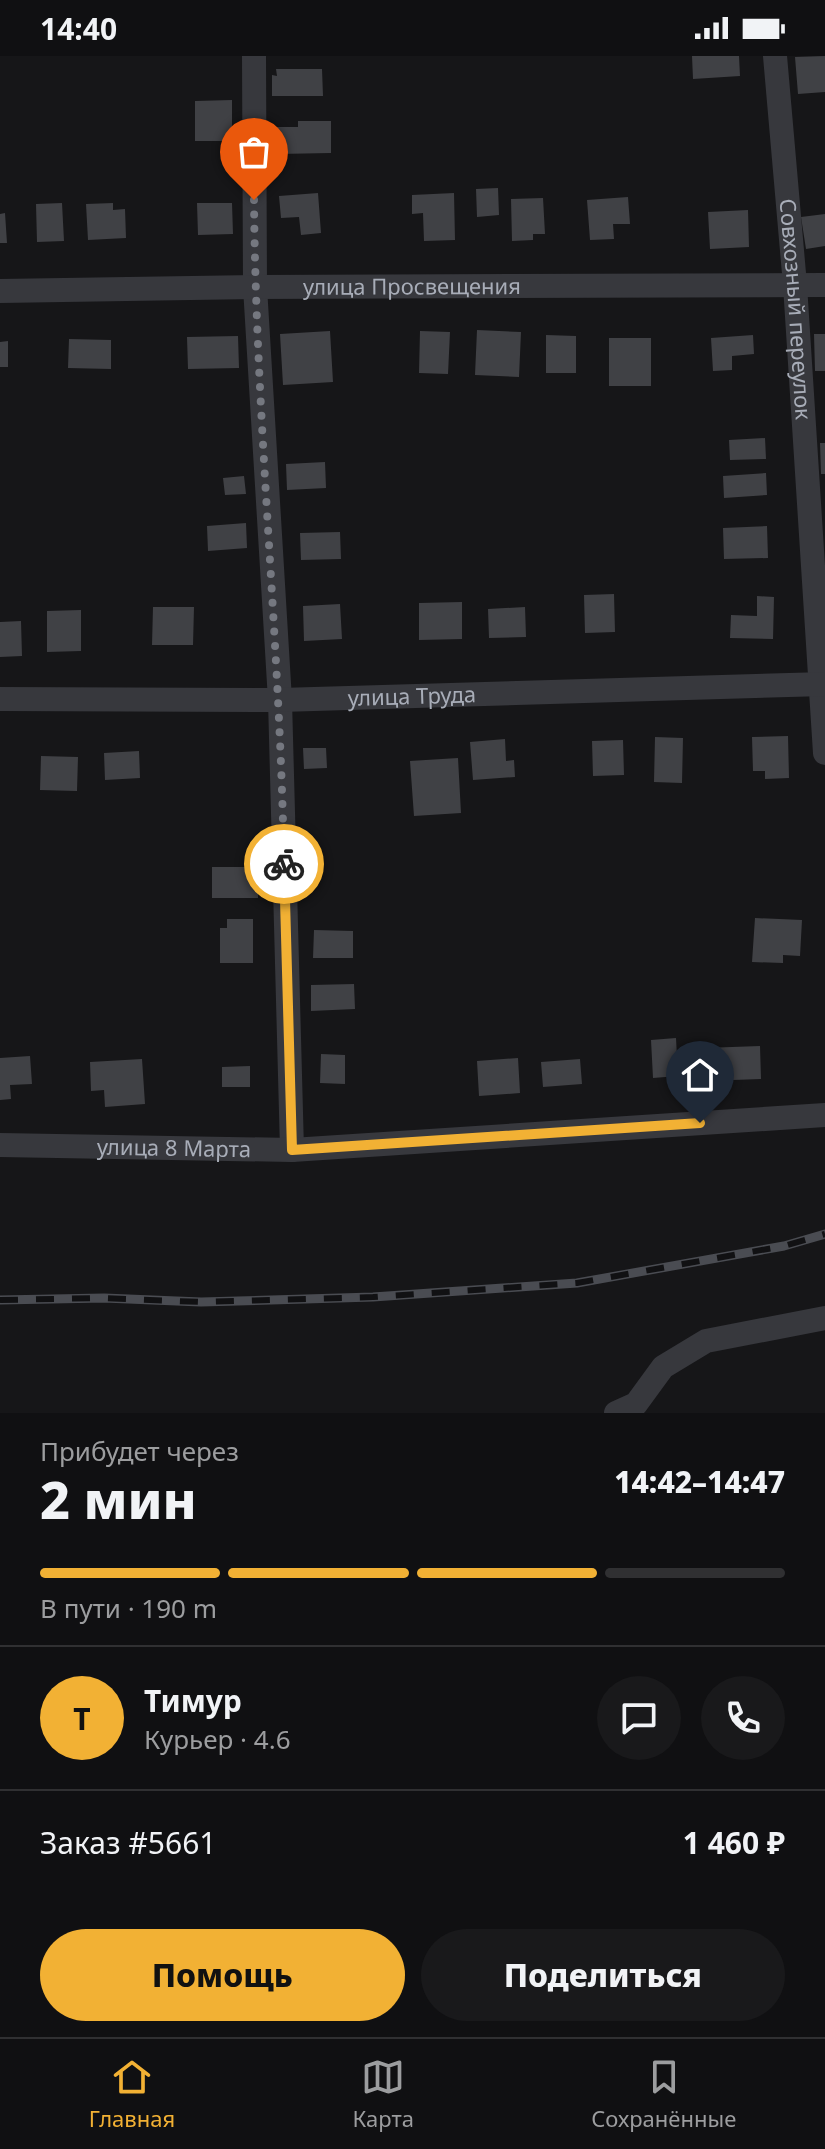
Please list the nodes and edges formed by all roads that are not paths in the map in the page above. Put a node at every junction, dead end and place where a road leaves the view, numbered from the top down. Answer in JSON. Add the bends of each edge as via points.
{"nodes":[{"id":1,"x":254,"y":56,"type":"edge"},
{"id":2,"x":775,"y":56,"type":"edge"},
{"id":3,"x":795,"y":285,"type":"junction"},
{"id":4,"x":825,"y":285,"type":"edge"},
{"id":5,"x":255,"y":287,"type":"junction"},
{"id":6,"x":0,"y":291,"type":"edge"},
{"id":7,"x":823,"y":684,"type":"edge"},
{"id":8,"x":0,"y":699,"type":"edge"},
{"id":9,"x":280,"y":700,"type":"junction"},
{"id":10,"x":825,"y":753,"type":"edge"},
{"id":11,"x":825,"y":1115,"type":"edge"},
{"id":12,"x":0,"y":1145,"type":"edge"},
{"id":13,"x":292,"y":1150,"type":"junction"},
{"id":14,"x":825,"y":1318,"type":"edge"},
{"id":15,"x":616,"y":1413,"type":"edge"}],
"edges":[{"from":1,"to":5,"type":"street"},
{"from":2,"to":3,"type":"street","name":"Совхозный переулок"},
{"from":3,"to":4,"type":"street","name":"улица Просвещения"},
{"from":3,"to":5,"type":"street","name":"улица Просвещения"},
{"from":3,"to":7,"type":"street","name":"Совхозный переулок"},
{"from":5,"to":6,"type":"street","name":"улица Просвещения"},
{"from":5,"to":9,"type":"street"},
{"from":7,"to":9,"type":"street","name":"улица Труда"},
{"from":7,"to":10,"type":"street","name":"Совхозный переулок"},
{"from":8,"to":9,"type":"street","name":"улица Труда"},
{"from":9,"to":13,"type":"street"},
{"from":11,"to":13,"type":"street","name":"улица 8 Марта"},
{"from":12,"to":13,"type":"street","name":"улица 8 Марта"},
{"from":14,"to":15,"type":"street","via":[[706,1341],[663,1367],[636,1404]]}]}
